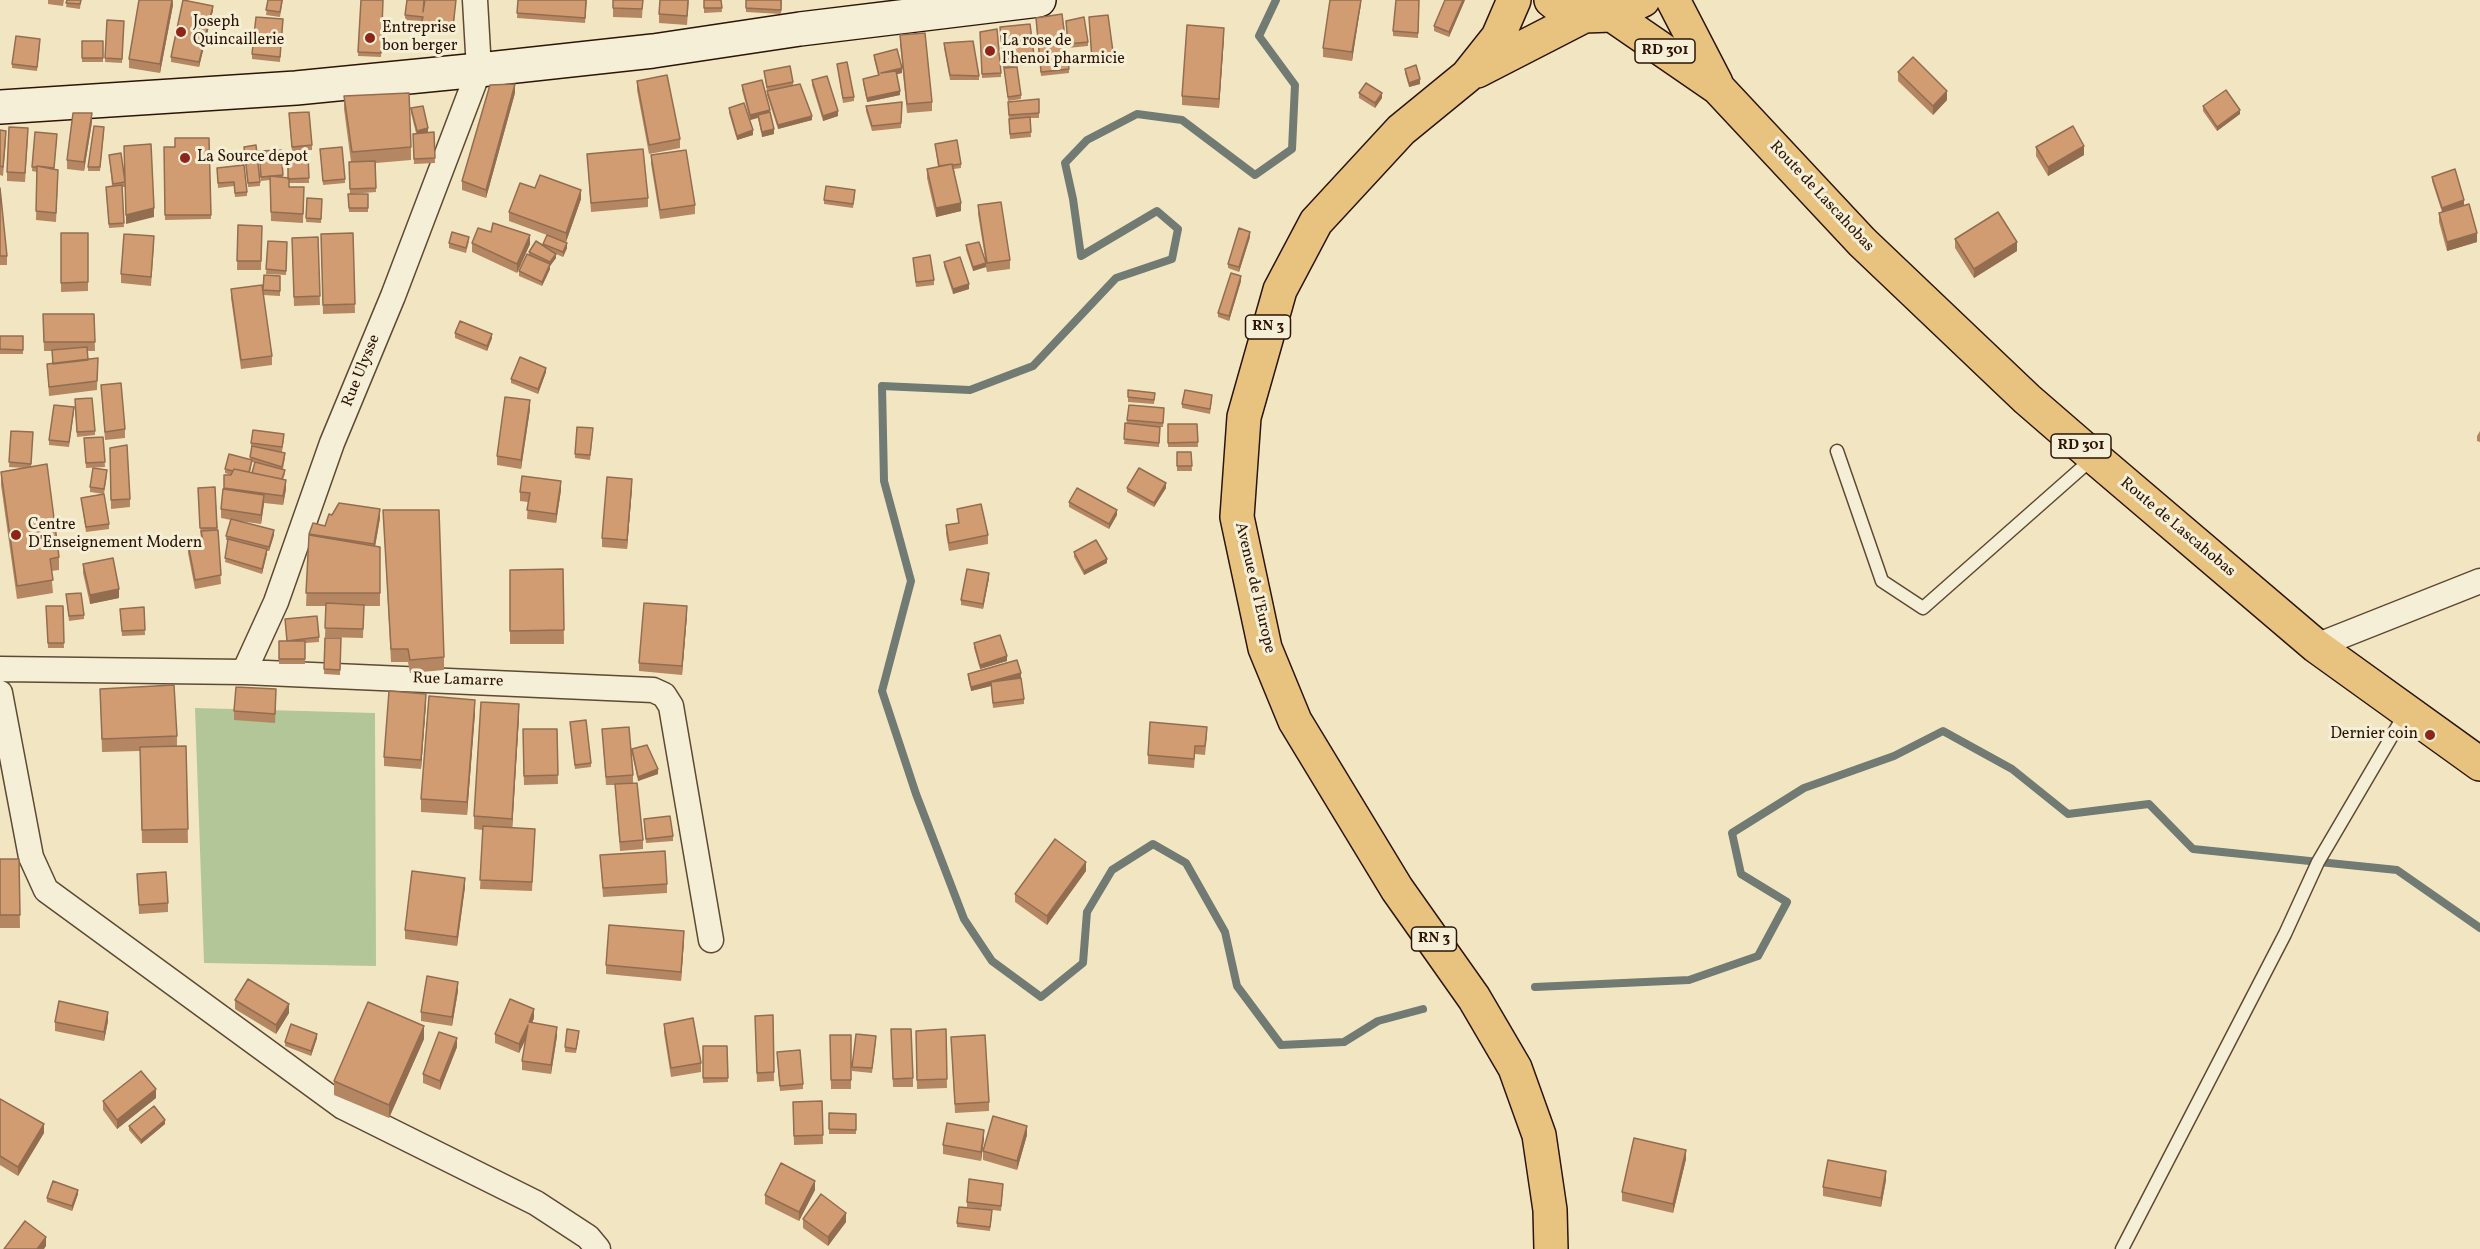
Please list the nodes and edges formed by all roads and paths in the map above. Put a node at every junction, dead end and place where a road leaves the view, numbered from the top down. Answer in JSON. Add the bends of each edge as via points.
{"nodes":[{"id":1,"x":475,"y":0,"type":"edge"},
{"id":2,"x":1039,"y":0,"type":"edge"},
{"id":3,"x":1514,"y":0,"type":"edge"},
{"id":4,"x":1551,"y":0,"type":"edge"},
{"id":5,"x":1643,"y":0,"type":"edge"},
{"id":6,"x":1673,"y":0,"type":"edge"},
{"id":7,"x":1598,"y":15,"type":"junction"},
{"id":8,"x":479,"y":70,"type":"junction"},
{"id":9,"x":1467,"y":76,"type":"junction"},
{"id":10,"x":1718,"y":88,"type":"junction"},
{"id":11,"x":0,"y":107,"type":"edge"},
{"id":12,"x":1837,"y":451,"type":"dead end"},
{"id":13,"x":2094,"y":457,"type":"junction"},
{"id":14,"x":2480,"y":581,"type":"edge"},
{"id":15,"x":2316,"y":646,"type":"junction"},
{"id":16,"x":0,"y":669,"type":"edge"},
{"id":17,"x":244,"y":672,"type":"junction"},
{"id":18,"x":0,"y":693,"type":"edge"},
{"id":19,"x":2407,"y":711,"type":"junction"},
{"id":20,"x":2480,"y":764,"type":"edge"},
{"id":21,"x":711,"y":940,"type":"dead end"},
{"id":22,"x":598,"y":1249,"type":"edge"},
{"id":23,"x":1551,"y":1249,"type":"edge"},
{"id":24,"x":2122,"y":1249,"type":"edge"}],
"edges":[{"from":1,"to":8,"type":"street"},
{"from":2,"to":8,"type":"main road"},
{"from":3,"to":9,"type":"main road","name":"Avenue de l'Europe","number":"RN 3","via":[[1498,37]]},
{"from":4,"to":7,"type":"main road","name":"Route de Lascahobas","via":[[1562,8]]},
{"from":5,"to":7,"type":"main road","name":"Avenue de l'Europe"},
{"from":6,"to":10,"type":"main road","name":"Route de Lascahobas","number":"RD 301"},
{"from":7,"to":9,"type":"main road","name":"Avenue de l'Europe","number":"RN 3"},
{"from":7,"to":10,"type":"main road","name":"Route de Lascahobas","number":"RD 301"},
{"from":8,"to":11,"type":"main road","via":[[296,88]]},
{"from":8,"to":17,"type":"street","name":"Rue Ulysse","via":[[332,443],[276,602]]},
{"from":9,"to":23,"type":"main road","name":"Avenue de l'Europe","number":"RN 3","via":[[1401,130],[1316,222],[1280,290],[1244,417],[1237,517],[1265,648],[1295,721],[1397,890],[1474,998],[1515,1068],[1539,1135],[1550,1210]]},
{"from":10,"to":13,"type":"main road","name":"Route de Lascahobas","number":"RD 301","via":[[1862,242],[2027,399]]},
{"from":12,"to":13,"type":"lane","via":[[1882,581],[1923,608]]},
{"from":13,"to":15,"type":"main road","name":"Route de Lascahobas","number":"RD 301"},
{"from":14,"to":15,"type":"street"},
{"from":15,"to":19,"type":"main road","name":"Route de Lascahobas","number":"RD 301"},
{"from":16,"to":17,"type":"street","name":"Rue Lamarre"},
{"from":17,"to":21,"type":"street","name":"Rue Lamarre","via":[[653,690],[664,695],[671,706]]},
{"from":18,"to":22,"type":"street","via":[[31,857],[46,890],[343,1107],[536,1203],[588,1237]]},
{"from":19,"to":20,"type":"main road","name":"Route de Lascahobas","number":"RD 301"},
{"from":19,"to":24,"type":"lane","via":[[2318,862],[2285,934]]}]}
